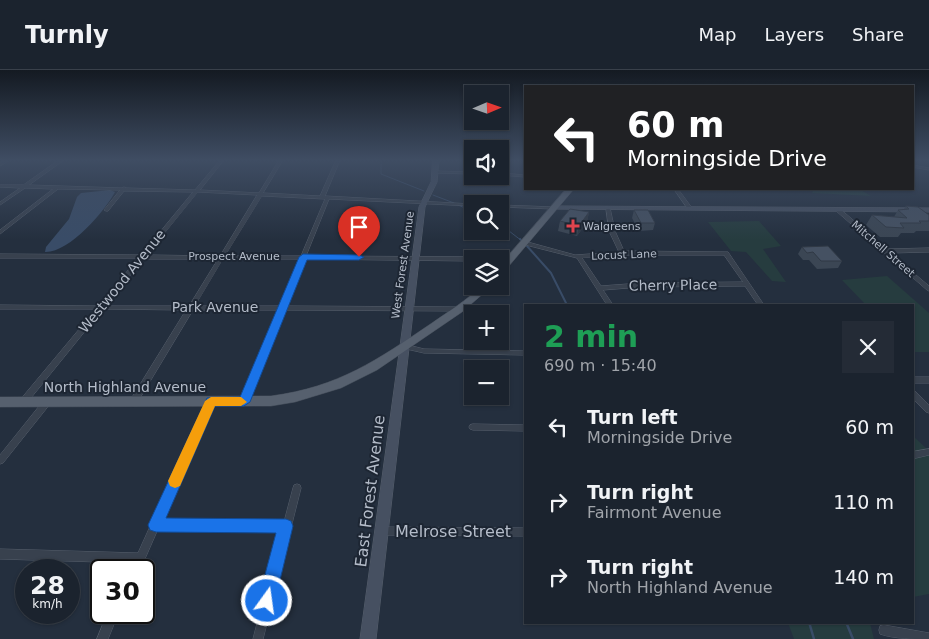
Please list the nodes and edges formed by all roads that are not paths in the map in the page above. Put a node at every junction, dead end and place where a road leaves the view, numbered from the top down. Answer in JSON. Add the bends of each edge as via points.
{"nodes":[{"id":1,"x":25,"y":186,"type":"edge"},
{"id":2,"x":58,"y":186,"type":"edge"},
{"id":3,"x":76,"y":187,"type":"edge"},
{"id":4,"x":201,"y":187,"type":"edge"},
{"id":5,"x":266,"y":187,"type":"edge"},
{"id":6,"x":329,"y":187,"type":"edge"},
{"id":7,"x":432,"y":187,"type":"edge"},
{"id":8,"x":124,"y":188,"type":"junction"},
{"id":9,"x":569,"y":190,"type":"edge"},
{"id":10,"x":677,"y":190,"type":"edge"},
{"id":11,"x":197,"y":191,"type":"junction"},
{"id":12,"x":261,"y":194,"type":"junction"},
{"id":13,"x":325,"y":197,"type":"junction"},
{"id":14,"x":424,"y":202,"type":"junction"},
{"id":15,"x":0,"y":204,"type":"edge"},
{"id":16,"x":464,"y":204,"type":"edge"},
{"id":17,"x":509,"y":206,"type":"edge"},
{"id":18,"x":554,"y":208,"type":"junction"},
{"id":19,"x":608,"y":208,"type":"junction"},
{"id":20,"x":690,"y":208,"type":"junction"},
{"id":21,"x":837,"y":209,"type":"junction"},
{"id":22,"x":106,"y":210,"type":"dead end"},
{"id":23,"x":929,"y":210,"type":"edge"},
{"id":24,"x":0,"y":232,"type":"edge"},
{"id":25,"x":525,"y":242,"type":"junction"},
{"id":26,"x":929,"y":250,"type":"edge"},
{"id":27,"x":885,"y":251,"type":"junction"},
{"id":28,"x":622,"y":253,"type":"junction"},
{"id":29,"x":509,"y":255,"type":"edge"},
{"id":30,"x":0,"y":256,"type":"edge"},
{"id":31,"x":142,"y":256,"type":"junction"},
{"id":32,"x":223,"y":256,"type":"junction"},
{"id":33,"x":303,"y":257,"type":"junction"},
{"id":34,"x":579,"y":257,"type":"junction"},
{"id":35,"x":415,"y":258,"type":"junction"},
{"id":36,"x":464,"y":259,"type":"edge"},
{"id":37,"x":747,"y":284,"type":"junction"},
{"id":38,"x":600,"y":288,"type":"junction"},
{"id":39,"x":929,"y":289,"type":"edge"},
{"id":40,"x":476,"y":295,"type":"edge"},
{"id":41,"x":609,"y":304,"type":"edge"},
{"id":42,"x":761,"y":304,"type":"edge"},
{"id":43,"x":101,"y":306,"type":"junction"},
{"id":44,"x":0,"y":307,"type":"edge"},
{"id":45,"x":192,"y":307,"type":"junction"},
{"id":46,"x":283,"y":307,"type":"junction"},
{"id":47,"x":408,"y":308,"type":"junction"},
{"id":48,"x":459,"y":309,"type":"junction"},
{"id":49,"x":404,"y":346,"type":"junction"},
{"id":50,"x":524,"y":353,"type":"edge"},
{"id":51,"x":914,"y":380,"type":"edge"},
{"id":52,"x":929,"y":380,"type":"edge"},
{"id":53,"x":914,"y":395,"type":"edge"},
{"id":54,"x":211,"y":401,"type":"junction"},
{"id":55,"x":0,"y":402,"type":"edge"},
{"id":56,"x":23,"y":402,"type":"junction"},
{"id":57,"x":47,"y":402,"type":"junction"},
{"id":58,"x":134,"y":402,"type":"junction"},
{"id":59,"x":244,"y":402,"type":"junction"},
{"id":60,"x":929,"y":410,"type":"edge"},
{"id":61,"x":473,"y":427,"type":"dead end"},
{"id":62,"x":524,"y":428,"type":"edge"},
{"id":63,"x":929,"y":452,"type":"edge"},
{"id":64,"x":914,"y":456,"type":"edge"},
{"id":65,"x":0,"y":461,"type":"edge"},
{"id":66,"x":297,"y":488,"type":"dead end"},
{"id":67,"x":156,"y":525,"type":"junction"},
{"id":68,"x":286,"y":526,"type":"junction"},
{"id":69,"x":381,"y":530,"type":"junction"},
{"id":70,"x":524,"y":532,"type":"edge"},
{"id":71,"x":0,"y":554,"type":"edge"},
{"id":72,"x":141,"y":558,"type":"joint"},
{"id":73,"x":109,"y":624,"type":"edge"},
{"id":74,"x":884,"y":630,"type":"dead end"},
{"id":75,"x":929,"y":638,"type":"edge"},
{"id":76,"x":102,"y":639,"type":"edge"},
{"id":77,"x":258,"y":639,"type":"edge"},
{"id":78,"x":368,"y":639,"type":"edge"}],
"edges":[{"from":1,"to":15,"type":"street"},
{"from":2,"to":24,"type":"street"},
{"from":3,"to":8,"type":"street"},
{"from":4,"to":11,"type":"street","name":"Westwood Avenue"},
{"from":5,"to":12,"type":"street"},
{"from":6,"to":13,"type":"street"},
{"from":7,"to":14,"type":"main road","name":"West Forest Avenue"},
{"from":8,"to":11,"type":"street"},
{"from":8,"to":22,"type":"street"},
{"from":9,"to":18,"type":"main road"},
{"from":10,"to":20,"type":"street"},
{"from":11,"to":12,"type":"street"},
{"from":11,"to":31,"type":"street","name":"Westwood Avenue"},
{"from":12,"to":13,"type":"street"},
{"from":12,"to":32,"type":"street"},
{"from":13,"to":14,"type":"street"},
{"from":13,"to":33,"type":"street"},
{"from":14,"to":16,"type":"street"},
{"from":14,"to":35,"type":"main road","name":"West Forest Avenue"},
{"from":17,"to":18,"type":"street"},
{"from":18,"to":19,"type":"main road"},
{"from":18,"to":25,"type":"main road"},
{"from":19,"to":20,"type":"main road"},
{"from":19,"to":28,"type":"street","via":[[612,231]]},
{"from":20,"to":21,"type":"main road"},
{"from":21,"to":23,"type":"main road"},
{"from":21,"to":27,"type":"street","name":"Mitchell Street"},
{"from":25,"to":29,"type":"main road"},
{"from":25,"to":34,"type":"street","name":"Locust Lane"},
{"from":26,"to":27,"type":"street"},
{"from":27,"to":39,"type":"street","name":"Mitchell Street"},
{"from":28,"to":34,"type":"street","name":"Locust Lane"},
{"from":28,"to":37,"type":"street","name":"Locust Lane","via":[[726,253]]},
{"from":30,"to":31,"type":"street","name":"Prospect Avenue"},
{"from":31,"to":32,"type":"street","name":"Prospect Avenue"},
{"from":31,"to":43,"type":"street","name":"Westwood Avenue"},
{"from":32,"to":33,"type":"street","name":"Prospect Avenue"},
{"from":32,"to":45,"type":"street"},
{"from":33,"to":35,"type":"street","name":"Prospect Avenue"},
{"from":33,"to":46,"type":"street"},
{"from":34,"to":38,"type":"street"},
{"from":35,"to":36,"type":"street","name":"Prospect Avenue"},
{"from":35,"to":47,"type":"main road","name":"West Forest Avenue"},
{"from":37,"to":38,"type":"street","name":"Cherry Place"},
{"from":37,"to":42,"type":"street"},
{"from":38,"to":41,"type":"street"},
{"from":40,"to":48,"type":"main road","name":"North Highland Avenue"},
{"from":43,"to":44,"type":"street","name":"Park Avenue"},
{"from":43,"to":45,"type":"street","name":"Park Avenue"},
{"from":43,"to":56,"type":"street","name":"Westwood Avenue"},
{"from":45,"to":46,"type":"street","name":"Park Avenue"},
{"from":45,"to":58,"type":"street"},
{"from":46,"to":47,"type":"street","name":"Park Avenue"},
{"from":46,"to":59,"type":"street"},
{"from":47,"to":48,"type":"street","name":"Park Avenue"},
{"from":47,"to":49,"type":"main road","name":"West Forest Avenue"},
{"from":48,"to":49,"type":"main road","name":"North Highland Avenue"},
{"from":49,"to":50,"type":"street","via":[[424,351]]},
{"from":49,"to":59,"type":"main road","name":"North Highland Avenue","via":[[376,366],[338,386],[288,399]]},
{"from":49,"to":69,"type":"main road","name":"East Forest Avenue"},
{"from":51,"to":52,"type":"street"},
{"from":53,"to":60,"type":"street"},
{"from":54,"to":58,"type":"main road","name":"North Highland Avenue"},
{"from":54,"to":59,"type":"main road","name":"North Highland Avenue"},
{"from":54,"to":67,"type":"street"},
{"from":55,"to":56,"type":"main road","name":"North Highland Avenue"},
{"from":56,"to":57,"type":"main road","name":"North Highland Avenue"},
{"from":57,"to":58,"type":"main road","name":"North Highland Avenue"},
{"from":57,"to":65,"type":"street"},
{"from":61,"to":62,"type":"street"},
{"from":63,"to":64,"type":"street"},
{"from":66,"to":68,"type":"street"},
{"from":67,"to":68,"type":"street"},
{"from":67,"to":72,"type":"street"},
{"from":68,"to":77,"type":"street"},
{"from":69,"to":70,"type":"street","name":"Melrose Street"},
{"from":69,"to":78,"type":"main road","name":"East Forest Avenue"},
{"from":71,"to":72,"type":"street"},
{"from":73,"to":76,"type":"street"},
{"from":74,"to":75,"type":"street"}]}
